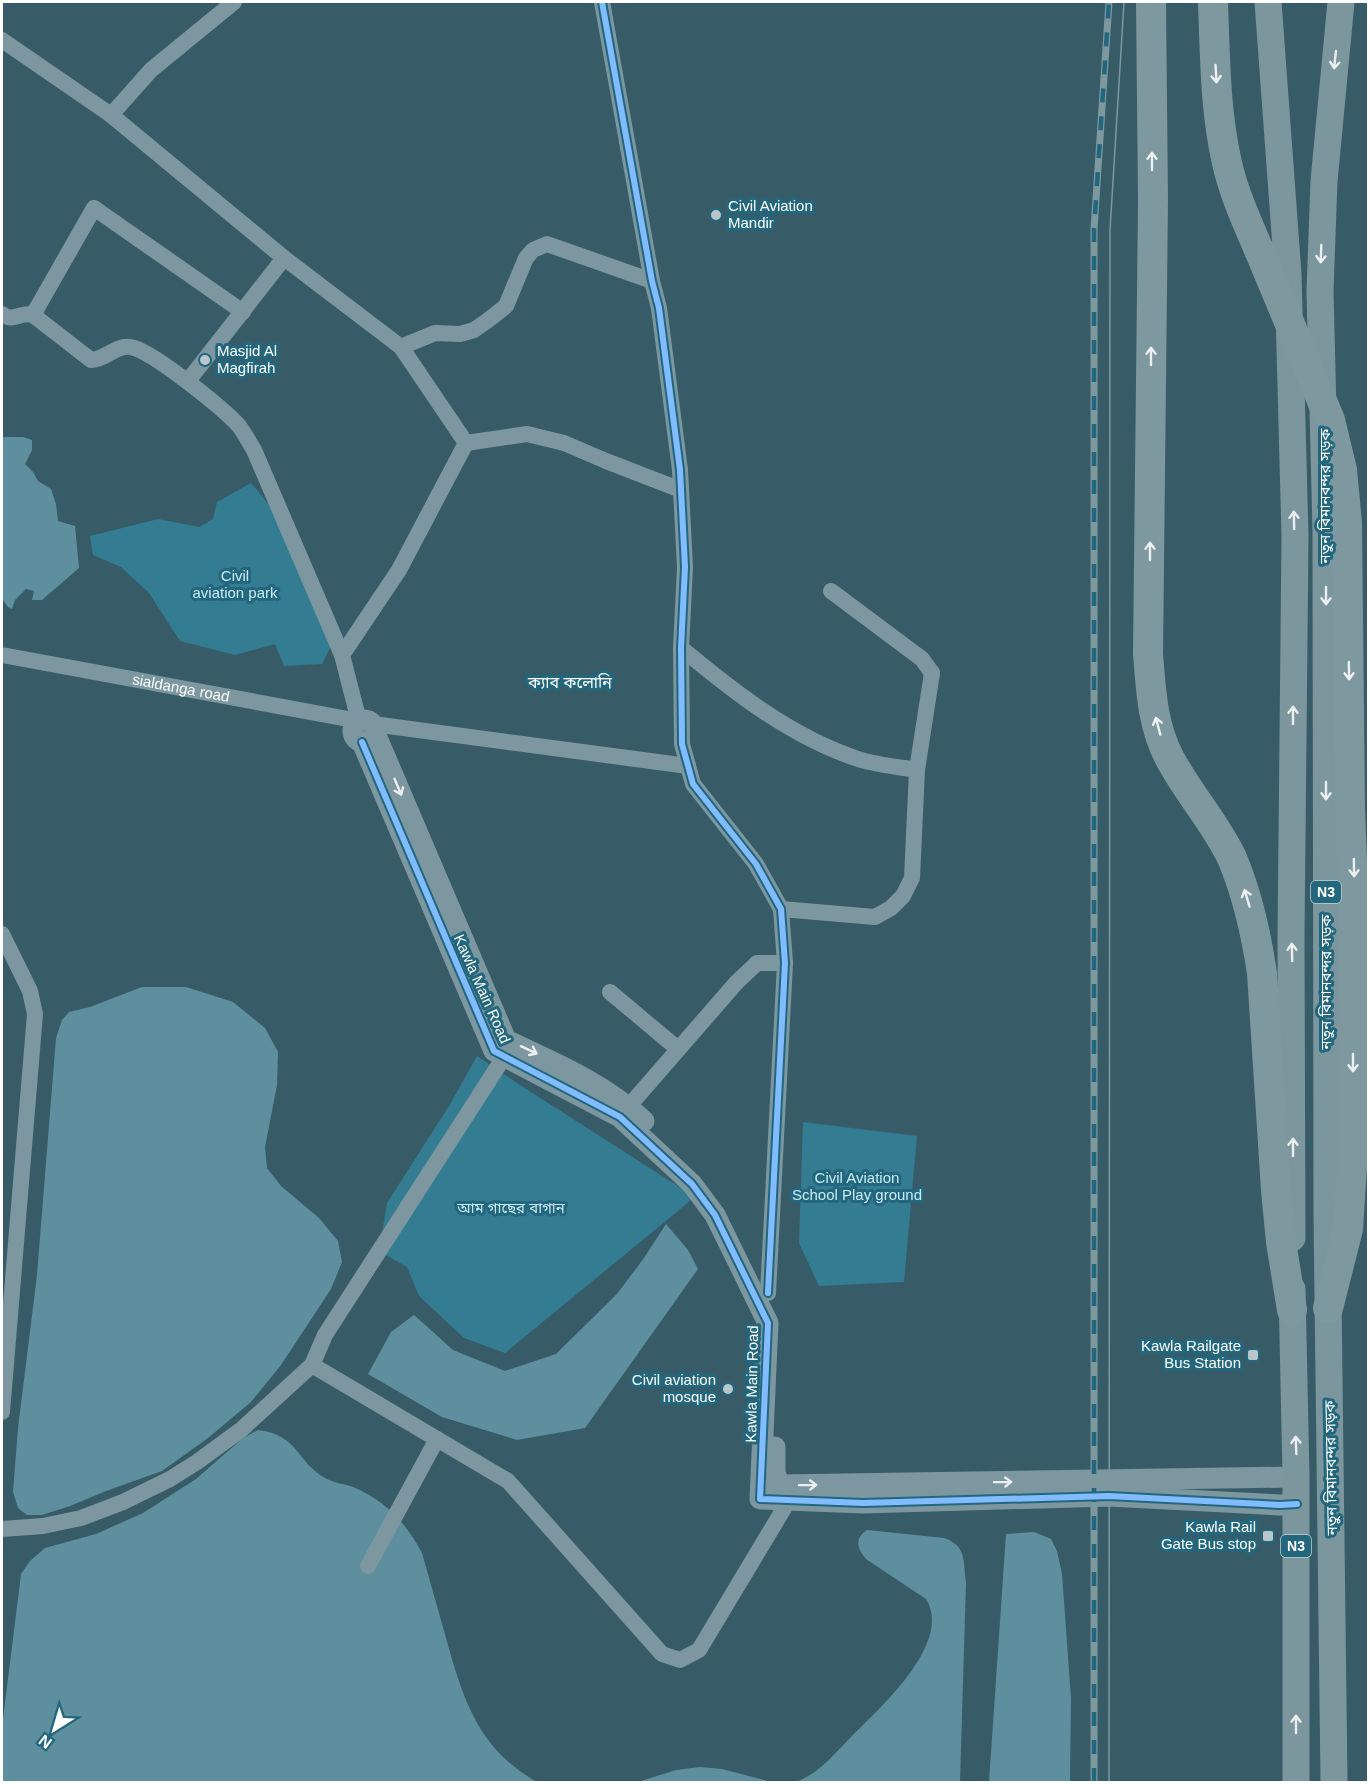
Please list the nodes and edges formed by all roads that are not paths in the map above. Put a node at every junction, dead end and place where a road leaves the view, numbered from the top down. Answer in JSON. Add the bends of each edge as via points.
{"nodes":[{"id":1,"x":234,"y":2,"type":"edge"},
{"id":2,"x":602,"y":2,"type":"edge"},
{"id":3,"x":1151,"y":2,"type":"edge"},
{"id":4,"x":1268,"y":2,"type":"edge"},
{"id":5,"x":1341,"y":2,"type":"edge"},
{"id":6,"x":1213,"y":8,"type":"edge"},
{"id":7,"x":2,"y":40,"type":"edge"},
{"id":8,"x":111,"y":116,"type":"junction"},
{"id":9,"x":284,"y":258,"type":"junction"},
{"id":10,"x":652,"y":281,"type":"junction"},
{"id":11,"x":243,"y":312,"type":"junction"},
{"id":12,"x":2,"y":314,"type":"edge"},
{"id":13,"x":33,"y":315,"type":"junction"},
{"id":14,"x":401,"y":347,"type":"junction"},
{"id":15,"x":188,"y":381,"type":"junction"},
{"id":16,"x":466,"y":443,"type":"junction"},
{"id":17,"x":681,"y":490,"type":"junction"},
{"id":18,"x":831,"y":591,"type":"dead end"},
{"id":19,"x":681,"y":648,"type":"junction"},
{"id":20,"x":2,"y":655,"type":"edge"},
{"id":21,"x":342,"y":655,"type":"junction"},
{"id":22,"x":926,"y":711,"type":"junction"},
{"id":23,"x":367,"y":730,"type":"junction"},
{"id":24,"x":688,"y":766,"type":"junction"},
{"id":25,"x":781,"y":909,"type":"junction"},
{"id":26,"x":2,"y":934,"type":"edge"},
{"id":27,"x":784,"y":963,"type":"junction"},
{"id":28,"x":610,"y":992,"type":"dead end"},
{"id":29,"x":678,"y":1049,"type":"junction"},
{"id":30,"x":504,"y":1057,"type":"junction"},
{"id":31,"x":629,"y":1106,"type":"junction"},
{"id":32,"x":768,"y":1293,"type":"junction"},
{"id":33,"x":1329,"y":1308,"type":"junction"},
{"id":34,"x":1292,"y":1310,"type":"junction"},
{"id":35,"x":312,"y":1365,"type":"junction"},
{"id":36,"x":2,"y":1412,"type":"edge"},
{"id":37,"x":437,"y":1439,"type":"junction"},
{"id":38,"x":1296,"y":1477,"type":"junction"},
{"id":39,"x":789,"y":1500,"type":"junction"},
{"id":40,"x":1297,"y":1504,"type":"junction"},
{"id":41,"x":2,"y":1529,"type":"edge"},
{"id":42,"x":368,"y":1566,"type":"dead end"},
{"id":43,"x":1296,"y":1782,"type":"edge"},
{"id":44,"x":1334,"y":1782,"type":"edge"}],
"edges":[{"from":1,"to":8,"type":"street","via":[[151,70]]},
{"from":2,"to":10,"type":"street"},
{"from":34,"to":3,"type":"highway","one_way":true,"via":[[1278,1211],[1256,929],[1231,856],[1169,757],[1157,729],[1151,698]]},
{"from":34,"to":4,"type":"highway","name":"নতুন বিমানবন্দর সড়ক","number":"N3","one_way":true,"via":[[1294,536],[1288,274]]},
{"from":5,"to":33,"type":"highway","name":"নতুন বিমানবন্দর সড়ক","number":"N3","one_way":true,"via":[[1324,180],[1320,291],[1326,531]]},
{"from":6,"to":33,"type":"highway","one_way":true,"bridge":true,"via":[[1217,101],[1235,193],[1326,411],[1342,470],[1347,523],[1354,912],[1353,1166],[1348,1229]]},
{"from":7,"to":8,"type":"street"},
{"from":8,"to":9,"type":"street"},
{"from":9,"to":11,"type":"street"},
{"from":9,"to":14,"type":"street"},
{"from":10,"to":14,"type":"street","via":[[547,244],[532,249],[506,306],[487,321],[474,330],[435,333]]},
{"from":10,"to":17,"type":"street","via":[[660,308]]},
{"from":11,"to":13,"type":"street","via":[[94,208]]},
{"from":11,"to":15,"type":"street"},
{"from":12,"to":13,"type":"street","via":[[13,318]]},
{"from":13,"to":15,"type":"street","via":[[91,360],[131,346]]},
{"from":14,"to":16,"type":"street"},
{"from":15,"to":21,"type":"street","via":[[238,425],[254,450]]},
{"from":16,"to":17,"type":"street","via":[[527,434],[564,443]]},
{"from":16,"to":21,"type":"street","via":[[399,570]]},
{"from":17,"to":19,"type":"street","via":[[686,567]]},
{"from":18,"to":22,"type":"street","via":[[922,659],[932,673]]},
{"from":19,"to":22,"type":"street","via":[[763,711],[817,743],[860,759],[917,770]]},
{"from":19,"to":24,"type":"street","via":[[682,744]]},
{"from":20,"to":23,"type":"street","name":"sialdanga road"},
{"from":21,"to":23,"type":"street"},
{"from":22,"to":25,"type":"street","via":[[917,770],[912,878],[903,896],[875,917]]},
{"from":23,"to":24,"type":"street","name":"sialdanga road"},
{"from":23,"to":30,"type":"street","name":"Kawla Main Road","via":[[494,1052]]},
{"from":23,"to":31,"type":"street","name":"Kawla Main Road","one_way":true,"via":[[506,1040],[568,1069]]},
{"from":24,"to":25,"type":"street","via":[[693,784],[756,864]]},
{"from":25,"to":27,"type":"street"},
{"from":26,"to":36,"type":"street","via":[[30,991],[35,1014]]},
{"from":27,"to":29,"type":"street","via":[[757,963]]},
{"from":27,"to":32,"type":"street"},
{"from":28,"to":29,"type":"street"},
{"from":29,"to":31,"type":"street"},
{"from":30,"to":35,"type":"street","via":[[325,1335]]},
{"from":30,"to":39,"type":"street","name":"Kawla Main Road","via":[[620,1117],[692,1184],[715,1215],[768,1323],[760,1499]]},
{"from":31,"to":32,"type":"street","name":"Kawla Main Road","via":[[701,1176],[724,1206]]},
{"from":32,"to":38,"type":"street","name":"Kawla Main Road","one_way":true,"via":[[777,1315],[775,1473],[780,1485]]},
{"from":33,"to":44,"type":"highway","name":"নতুন বিমানবন্দর সড়ক","number":"N3"},
{"from":38,"to":34,"type":"highway","name":"নতুন বিমানবন্দর সড়ক","number":"N3","one_way":true},
{"from":35,"to":37,"type":"street"},
{"from":35,"to":41,"type":"street","via":[[242,1429],[170,1479],[81,1518]]},
{"from":37,"to":39,"type":"street","via":[[508,1481],[662,1654],[680,1660],[699,1650]]},
{"from":37,"to":42,"type":"street"},
{"from":38,"to":40,"type":"highway","name":"নতুন বিমানবন্দর সড়ক","number":"N3"},
{"from":39,"to":40,"type":"street","name":"Kawla Main Road","via":[[863,1503],[1109,1496]]},
{"from":43,"to":40,"type":"highway","name":"নতুন বিমানবন্দর সড়ক","number":"N3","one_way":true}]}
